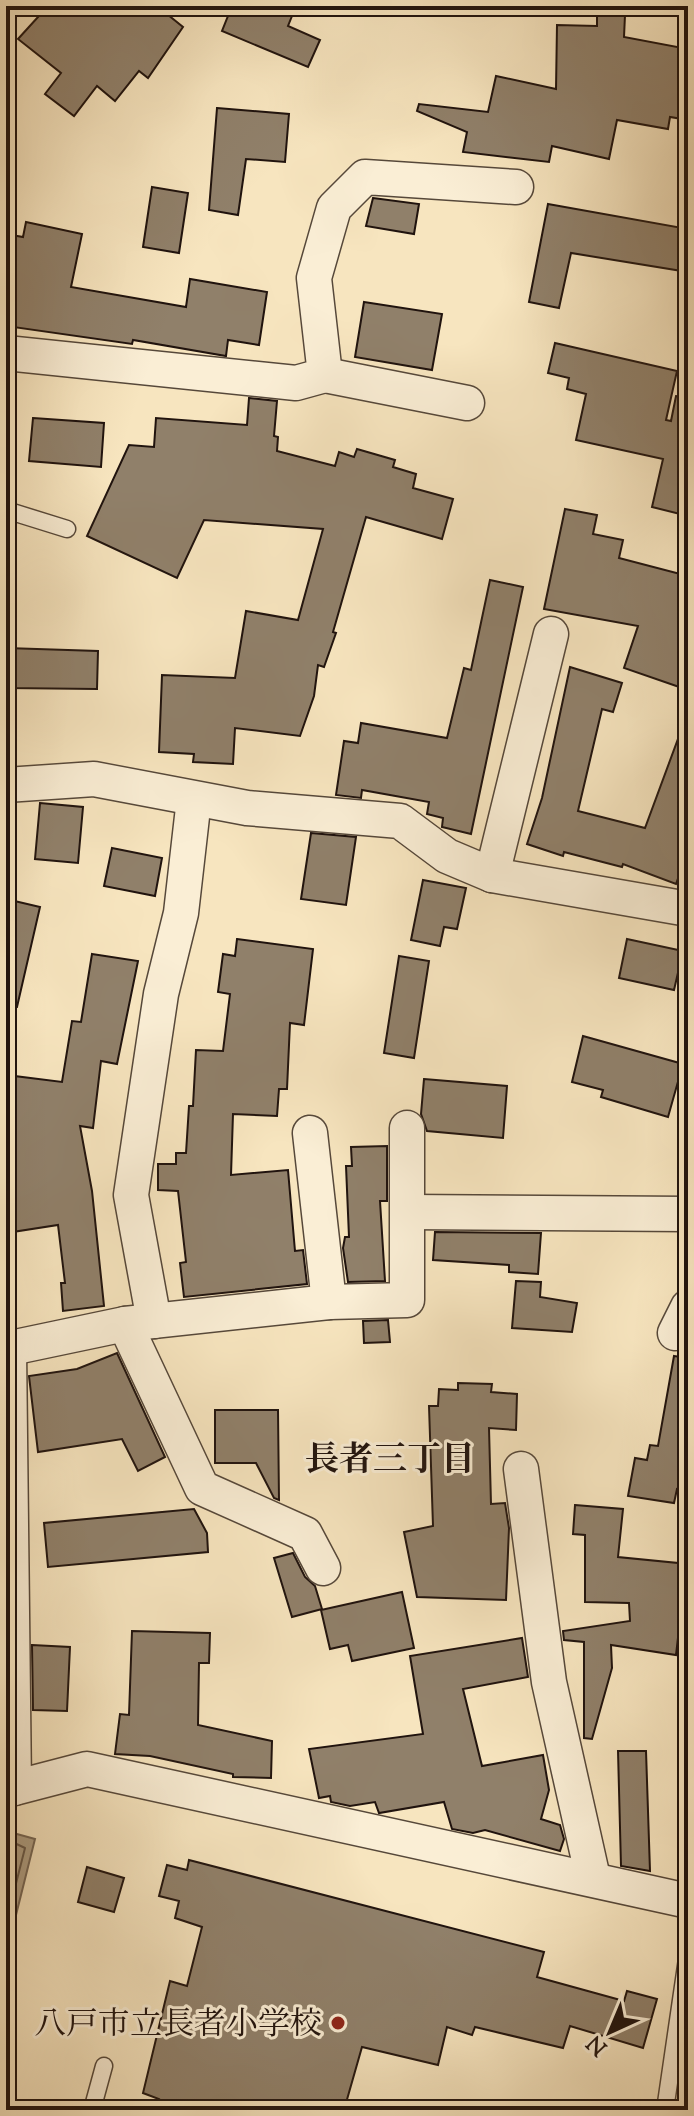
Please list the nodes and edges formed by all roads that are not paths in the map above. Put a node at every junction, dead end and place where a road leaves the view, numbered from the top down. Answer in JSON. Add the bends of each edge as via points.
{"nodes":[{"id":1,"x":516,"y":187,"type":"dead end"},
{"id":2,"x":6,"y":353,"type":"edge"},
{"id":3,"x":325,"y":375,"type":"junction"},
{"id":4,"x":467,"y":403,"type":"dead end"},
{"id":5,"x":6,"y":510,"type":"edge"},
{"id":6,"x":67,"y":529,"type":"dead end"},
{"id":7,"x":551,"y":634,"type":"dead end"},
{"id":8,"x":6,"y":785,"type":"edge"},
{"id":9,"x":194,"y":799,"type":"junction"},
{"id":10,"x":492,"y":875,"type":"junction"},
{"id":11,"x":688,"y":909,"type":"edge"},
{"id":12,"x":407,"y":1128,"type":"dead end"},
{"id":13,"x":310,"y":1133,"type":"dead end"},
{"id":14,"x":408,"y":1212,"type":"junction"},
{"id":15,"x":688,"y":1214,"type":"edge"},
{"id":16,"x":329,"y":1302,"type":"junction"},
{"id":17,"x":140,"y":1323,"type":"junction"},
{"id":18,"x":8,"y":1349,"type":"edge"},
{"id":19,"x":521,"y":1469,"type":"dead end"},
{"id":20,"x":323,"y":1568,"type":"dead end"},
{"id":21,"x":10,"y":1787,"type":"edge"},
{"id":22,"x":593,"y":1878,"type":"junction"},
{"id":23,"x":688,"y":1901,"type":"edge"},
{"id":24,"x":688,"y":1952,"type":"edge"},
{"id":25,"x":104,"y":2066,"type":"dead end"},
{"id":26,"x":92,"y":2110,"type":"edge"},
{"id":27,"x":665,"y":2110,"type":"edge"}],
"edges":[{"from":1,"to":3,"type":"street","via":[[365,177],[334,208],[314,278]]},
{"from":2,"to":3,"type":"street","via":[[296,383]]},
{"from":3,"to":4,"type":"street"},
{"from":5,"to":6,"type":"lane"},
{"from":7,"to":10,"type":"street"},
{"from":8,"to":9,"type":"street","via":[[94,779]]},
{"from":9,"to":10,"type":"street","via":[[400,821],[447,856]]},
{"from":9,"to":17,"type":"street","via":[[181,913],[161,994],[131,1195]]},
{"from":10,"to":11,"type":"street"},
{"from":12,"to":14,"type":"street"},
{"from":13,"to":16,"type":"street"},
{"from":14,"to":15,"type":"street"},
{"from":14,"to":16,"type":"street","via":[[407,1300]]},
{"from":16,"to":17,"type":"street"},
{"from":17,"to":18,"type":"street"},
{"from":17,"to":20,"type":"street","via":[[202,1488],[305,1534]]},
{"from":18,"to":21,"type":"street"},
{"from":19,"to":22,"type":"street","via":[[549,1682]]},
{"from":21,"to":22,"type":"street","via":[[87,1769]]},
{"from":22,"to":23,"type":"street"},
{"from":24,"to":27,"type":"lane"},
{"from":25,"to":26,"type":"lane"}]}
